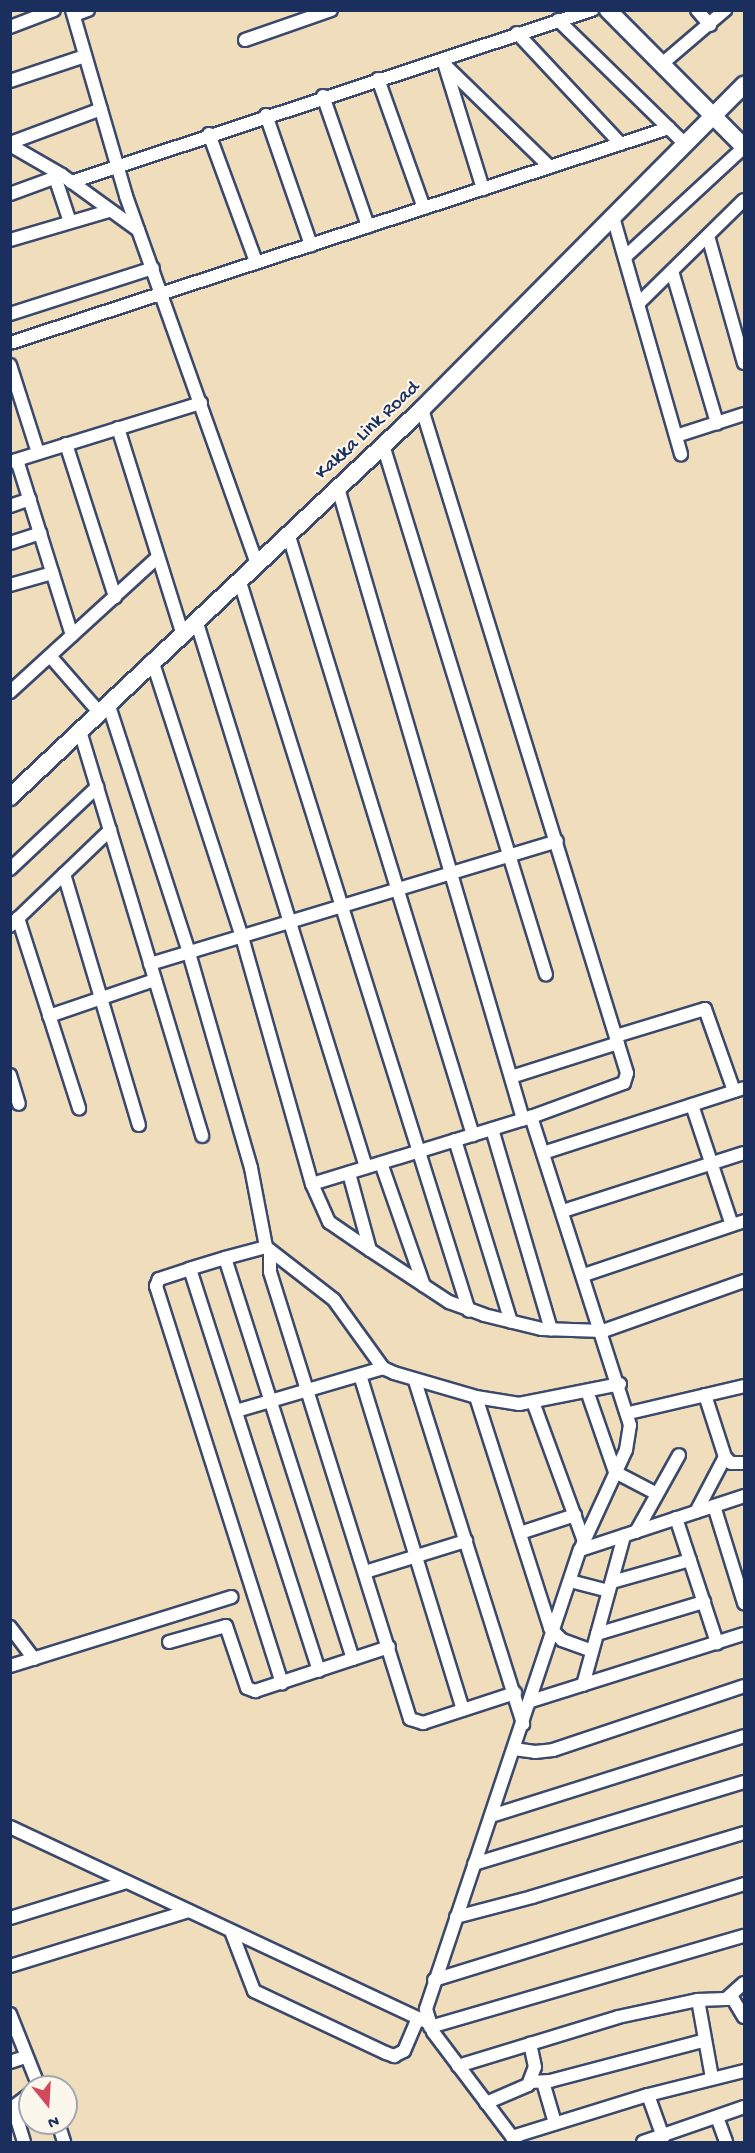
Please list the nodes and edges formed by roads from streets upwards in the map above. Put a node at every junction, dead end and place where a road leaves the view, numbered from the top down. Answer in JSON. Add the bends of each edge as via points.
{"nodes":[{"id":1,"x":54,"y":10,"type":"edge"},
{"id":2,"x":88,"y":10,"type":"edge"},
{"id":3,"x":331,"y":10,"type":"edge"},
{"id":4,"x":592,"y":10,"type":"edge"},
{"id":5,"x":608,"y":10,"type":"edge"},
{"id":6,"x":697,"y":10,"type":"edge"},
{"id":7,"x":725,"y":10,"type":"edge"},
{"id":8,"x":73,"y":13,"type":"edge"},
{"id":9,"x":558,"y":20,"type":"junction"},
{"id":10,"x":710,"y":25,"type":"junction"},
{"id":11,"x":10,"y":27,"type":"edge"},
{"id":12,"x":517,"y":33,"type":"junction"},
{"id":13,"x":245,"y":40,"type":"dead end"},
{"id":14,"x":85,"y":56,"type":"junction"},
{"id":15,"x":444,"y":62,"type":"junction"},
{"id":16,"x":663,"y":63,"type":"junction"},
{"id":17,"x":378,"y":79,"type":"junction"},
{"id":18,"x":10,"y":81,"type":"edge"},
{"id":19,"x":744,"y":85,"type":"edge"},
{"id":20,"x":323,"y":96,"type":"junction"},
{"id":21,"x":101,"y":109,"type":"junction"},
{"id":22,"x":266,"y":115,"type":"junction"},
{"id":23,"x":712,"y":117,"type":"junction"},
{"id":24,"x":669,"y":128,"type":"junction"},
{"id":25,"x":209,"y":134,"type":"junction"},
{"id":26,"x":10,"y":144,"type":"edge"},
{"id":27,"x":621,"y":144,"type":"junction"},
{"id":28,"x":685,"y":144,"type":"junction"},
{"id":29,"x":744,"y":147,"type":"edge"},
{"id":30,"x":117,"y":164,"type":"junction"},
{"id":31,"x":550,"y":167,"type":"junction"},
{"id":32,"x":63,"y":178,"type":"junction"},
{"id":33,"x":483,"y":189,"type":"junction"},
{"id":34,"x":10,"y":194,"type":"edge"},
{"id":35,"x":744,"y":200,"type":"edge"},
{"id":36,"x":424,"y":208,"type":"junction"},
{"id":37,"x":109,"y":210,"type":"junction"},
{"id":38,"x":613,"y":217,"type":"junction"},
{"id":39,"x":70,"y":222,"type":"junction"},
{"id":40,"x":368,"y":226,"type":"junction"},
{"id":41,"x":138,"y":230,"type":"junction"},
{"id":42,"x":708,"y":236,"type":"junction"},
{"id":43,"x":10,"y":240,"type":"edge"},
{"id":44,"x":311,"y":244,"type":"junction"},
{"id":45,"x":625,"y":257,"type":"junction"},
{"id":46,"x":256,"y":262,"type":"junction"},
{"id":47,"x":153,"y":268,"type":"junction"},
{"id":48,"x":672,"y":271,"type":"junction"},
{"id":49,"x":163,"y":293,"type":"junction"},
{"id":50,"x":638,"y":304,"type":"junction"},
{"id":51,"x":10,"y":315,"type":"edge"},
{"id":52,"x":10,"y":343,"type":"edge"},
{"id":53,"x":744,"y":363,"type":"edge"},
{"id":54,"x":10,"y":365,"type":"edge"},
{"id":55,"x":201,"y":403,"type":"junction"},
{"id":56,"x":422,"y":409,"type":"junction"},
{"id":57,"x":744,"y":414,"type":"edge"},
{"id":58,"x":717,"y":423,"type":"junction"},
{"id":59,"x":118,"y":428,"type":"junction"},
{"id":60,"x":676,"y":436,"type":"junction"},
{"id":61,"x":66,"y":444,"type":"junction"},
{"id":62,"x":383,"y":445,"type":"junction"},
{"id":63,"x":38,"y":453,"type":"junction"},
{"id":64,"x":681,"y":454,"type":"dead end"},
{"id":65,"x":14,"y":461,"type":"edge"},
{"id":66,"x":338,"y":488,"type":"junction"},
{"id":67,"x":30,"y":500,"type":"junction"},
{"id":68,"x":10,"y":506,"type":"edge"},
{"id":69,"x":40,"y":533,"type":"junction"},
{"id":70,"x":288,"y":533,"type":"junction"},
{"id":71,"x":10,"y":543,"type":"edge"},
{"id":72,"x":159,"y":557,"type":"junction"},
{"id":73,"x":256,"y":563,"type":"junction"},
{"id":74,"x":52,"y":573,"type":"junction"},
{"id":75,"x":239,"y":579,"type":"junction"},
{"id":76,"x":10,"y":585,"type":"edge"},
{"id":77,"x":115,"y":597,"type":"junction"},
{"id":78,"x":196,"y":620,"type":"junction"},
{"id":79,"x":182,"y":632,"type":"junction"},
{"id":80,"x":72,"y":636,"type":"junction"},
{"id":81,"x":50,"y":656,"type":"junction"},
{"id":82,"x":152,"y":660,"type":"junction"},
{"id":83,"x":10,"y":692,"type":"edge"},
{"id":84,"x":103,"y":707,"type":"junction"},
{"id":85,"x":80,"y":731,"type":"junction"},
{"id":86,"x":97,"y":787,"type":"junction"},
{"id":87,"x":11,"y":796,"type":"edge"},
{"id":88,"x":110,"y":830,"type":"junction"},
{"id":89,"x":557,"y":841,"type":"junction"},
{"id":90,"x":510,"y":856,"type":"junction"},
{"id":91,"x":10,"y":869,"type":"edge"},
{"id":92,"x":453,"y":873,"type":"junction"},
{"id":93,"x":64,"y":874,"type":"junction"},
{"id":94,"x":400,"y":889,"type":"junction"},
{"id":95,"x":342,"y":906,"type":"junction"},
{"id":96,"x":14,"y":922,"type":"edge"},
{"id":97,"x":290,"y":922,"type":"junction"},
{"id":98,"x":242,"y":937,"type":"junction"},
{"id":99,"x":189,"y":953,"type":"junction"},
{"id":100,"x":150,"y":964,"type":"junction"},
{"id":101,"x":546,"y":975,"type":"dead end"},
{"id":102,"x":155,"y":980,"type":"junction"},
{"id":103,"x":102,"y":999,"type":"junction"},
{"id":104,"x":49,"y":1016,"type":"junction"},
{"id":105,"x":617,"y":1039,"type":"junction"},
{"id":106,"x":10,"y":1075,"type":"edge"},
{"id":107,"x":511,"y":1077,"type":"junction"},
{"id":108,"x":740,"y":1090,"type":"edge"},
{"id":109,"x":19,"y":1104,"type":"dead end"},
{"id":110,"x":692,"y":1105,"type":"junction"},
{"id":111,"x":79,"y":1108,"type":"dead end"},
{"id":112,"x":527,"y":1118,"type":"junction"},
{"id":113,"x":140,"y":1125,"type":"dead end"},
{"id":114,"x":492,"y":1129,"type":"junction"},
{"id":115,"x":473,"y":1135,"type":"junction"},
{"id":116,"x":202,"y":1136,"type":"dead end"},
{"id":117,"x":455,"y":1140,"type":"junction"},
{"id":118,"x":418,"y":1152,"type":"junction"},
{"id":119,"x":543,"y":1153,"type":"junction"},
{"id":120,"x":744,"y":1153,"type":"edge"},
{"id":121,"x":381,"y":1163,"type":"junction"},
{"id":122,"x":712,"y":1163,"type":"junction"},
{"id":123,"x":366,"y":1167,"type":"junction"},
{"id":124,"x":349,"y":1173,"type":"junction"},
{"id":125,"x":312,"y":1184,"type":"junction"},
{"id":126,"x":563,"y":1211,"type":"junction"},
{"id":127,"x":738,"y":1223,"type":"edge"},
{"id":128,"x":268,"y":1249,"type":"junction"},
{"id":129,"x":370,"y":1250,"type":"junction"},
{"id":130,"x":225,"y":1258,"type":"junction"},
{"id":131,"x":190,"y":1269,"type":"junction"},
{"id":132,"x":584,"y":1275,"type":"junction"},
{"id":133,"x":744,"y":1281,"type":"edge"},
{"id":134,"x":424,"y":1286,"type":"junction"},
{"id":135,"x":469,"y":1311,"type":"junction"},
{"id":136,"x":510,"y":1322,"type":"junction"},
{"id":137,"x":551,"y":1330,"type":"junction"},
{"id":138,"x":603,"y":1331,"type":"junction"},
{"id":139,"x":384,"y":1368,"type":"junction"},
{"id":140,"x":360,"y":1375,"type":"junction"},
{"id":141,"x":415,"y":1380,"type":"junction"},
{"id":142,"x":620,"y":1384,"type":"junction"},
{"id":143,"x":744,"y":1386,"type":"edge"},
{"id":144,"x":308,"y":1388,"type":"junction"},
{"id":145,"x":587,"y":1391,"type":"junction"},
{"id":146,"x":705,"y":1395,"type":"junction"},
{"id":147,"x":476,"y":1397,"type":"junction"},
{"id":148,"x":271,"y":1400,"type":"junction"},
{"id":149,"x":533,"y":1402,"type":"junction"},
{"id":150,"x":236,"y":1411,"type":"junction"},
{"id":151,"x":629,"y":1413,"type":"junction"},
{"id":152,"x":679,"y":1455,"type":"dead end"},
{"id":153,"x":725,"y":1457,"type":"junction"},
{"id":154,"x":744,"y":1463,"type":"edge"},
{"id":155,"x":615,"y":1472,"type":"junction"},
{"id":156,"x":657,"y":1494,"type":"junction"},
{"id":157,"x":744,"y":1496,"type":"edge"},
{"id":158,"x":714,"y":1506,"type":"junction"},
{"id":159,"x":696,"y":1512,"type":"junction"},
{"id":160,"x":575,"y":1515,"type":"junction"},
{"id":161,"x":676,"y":1518,"type":"junction"},
{"id":162,"x":520,"y":1533,"type":"junction"},
{"id":163,"x":630,"y":1534,"type":"junction"},
{"id":164,"x":466,"y":1541,"type":"junction"},
{"id":165,"x":582,"y":1546,"type":"junction"},
{"id":166,"x":416,"y":1556,"type":"junction"},
{"id":167,"x":690,"y":1560,"type":"junction"},
{"id":168,"x":739,"y":1567,"type":"edge"},
{"id":169,"x":365,"y":1572,"type":"junction"},
{"id":170,"x":570,"y":1581,"type":"junction"},
{"id":171,"x":610,"y":1587,"type":"junction"},
{"id":172,"x":231,"y":1596,"type":"dead end"},
{"id":173,"x":704,"y":1602,"type":"junction"},
{"id":174,"x":744,"y":1603,"type":"edge"},
{"id":175,"x":10,"y":1627,"type":"edge"},
{"id":176,"x":597,"y":1634,"type":"junction"},
{"id":177,"x":744,"y":1634,"type":"edge"},
{"id":178,"x":553,"y":1635,"type":"junction"},
{"id":179,"x":169,"y":1642,"type":"dead end"},
{"id":180,"x":717,"y":1643,"type":"junction"},
{"id":181,"x":389,"y":1647,"type":"junction"},
{"id":182,"x":592,"y":1651,"type":"junction"},
{"id":183,"x":34,"y":1659,"type":"junction"},
{"id":184,"x":353,"y":1659,"type":"junction"},
{"id":185,"x":10,"y":1666,"type":"edge"},
{"id":186,"x":319,"y":1671,"type":"junction"},
{"id":187,"x":282,"y":1683,"type":"junction"},
{"id":188,"x":583,"y":1685,"type":"junction"},
{"id":189,"x":744,"y":1686,"type":"edge"},
{"id":190,"x":515,"y":1693,"type":"junction"},
{"id":191,"x":531,"y":1701,"type":"junction"},
{"id":192,"x":463,"y":1710,"type":"junction"},
{"id":193,"x":523,"y":1724,"type":"junction"},
{"id":194,"x":744,"y":1736,"type":"edge"},
{"id":195,"x":514,"y":1749,"type":"junction"},
{"id":196,"x":744,"y":1782,"type":"edge"},
{"id":197,"x":491,"y":1816,"type":"junction"},
{"id":198,"x":10,"y":1827,"type":"edge"},
{"id":199,"x":23,"y":1833,"type":"junction"},
{"id":200,"x":744,"y":1833,"type":"edge"},
{"id":201,"x":10,"y":1836,"type":"edge"},
{"id":202,"x":474,"y":1864,"type":"junction"},
{"id":203,"x":127,"y":1882,"type":"junction"},
{"id":204,"x":744,"y":1884,"type":"edge"},
{"id":205,"x":189,"y":1911,"type":"junction"},
{"id":206,"x":456,"y":1917,"type":"junction"},
{"id":207,"x":10,"y":1918,"type":"edge"},
{"id":208,"x":231,"y":1931,"type":"junction"},
{"id":209,"x":744,"y":1936,"type":"edge"},
{"id":210,"x":10,"y":1966,"type":"edge"},
{"id":211,"x":434,"y":1980,"type":"junction"},
{"id":212,"x":744,"y":1983,"type":"edge"},
{"id":213,"x":726,"y":1998,"type":"junction"},
{"id":214,"x":698,"y":2000,"type":"junction"},
{"id":215,"x":10,"y":2014,"type":"edge"},
{"id":216,"x":744,"y":2017,"type":"edge"},
{"id":217,"x":426,"y":2022,"type":"junction"},
{"id":218,"x":703,"y":2041,"type":"junction"},
{"id":219,"x":530,"y":2044,"type":"junction"},
{"id":220,"x":25,"y":2057,"type":"junction"},
{"id":221,"x":10,"y":2062,"type":"edge"},
{"id":222,"x":458,"y":2066,"type":"junction"},
{"id":223,"x":744,"y":2071,"type":"edge"},
{"id":224,"x":33,"y":2075,"type":"edge"},
{"id":225,"x":712,"y":2078,"type":"junction"},
{"id":226,"x":530,"y":2082,"type":"junction"},
{"id":227,"x":543,"y":2082,"type":"junction"},
{"id":228,"x":648,"y":2095,"type":"junction"},
{"id":229,"x":18,"y":2103,"type":"edge"},
{"id":230,"x":486,"y":2103,"type":"junction"},
{"id":231,"x":744,"y":2108,"type":"edge"},
{"id":232,"x":717,"y":2117,"type":"junction"},
{"id":233,"x":18,"y":2123,"type":"edge"},
{"id":234,"x":555,"y":2123,"type":"junction"},
{"id":235,"x":667,"y":2138,"type":"edge"},
{"id":236,"x":514,"y":2140,"type":"edge"},
{"id":237,"x":643,"y":2142,"type":"edge"},
{"id":238,"x":726,"y":2142,"type":"edge"}],
"edges":[{"from":1,"to":11,"type":"street"},
{"from":2,"to":8,"type":"street"},
{"from":3,"to":13,"type":"street"},
{"from":4,"to":9,"type":"street"},
{"from":5,"to":16,"type":"street"},
{"from":6,"to":10,"type":"street"},
{"from":7,"to":10,"type":"street"},
{"from":8,"to":14,"type":"street"},
{"from":9,"to":12,"type":"street"},
{"from":9,"to":24,"type":"street"},
{"from":10,"to":16,"type":"street"},
{"from":12,"to":15,"type":"street"},
{"from":12,"to":27,"type":"street"},
{"from":14,"to":18,"type":"street"},
{"from":14,"to":21,"type":"street"},
{"from":15,"to":17,"type":"street"},
{"from":15,"to":31,"type":"street"},
{"from":15,"to":33,"type":"street"},
{"from":16,"to":23,"type":"street"},
{"from":17,"to":20,"type":"street"},
{"from":17,"to":36,"type":"street"},
{"from":19,"to":23,"type":"street","name":"Kakka Link Road"},
{"from":20,"to":22,"type":"street"},
{"from":20,"to":40,"type":"street"},
{"from":21,"to":26,"type":"street"},
{"from":21,"to":30,"type":"street"},
{"from":22,"to":25,"type":"street"},
{"from":22,"to":44,"type":"street"},
{"from":23,"to":28,"type":"street","name":"Kakka Link Road"},
{"from":23,"to":29,"type":"street"},
{"from":24,"to":27,"type":"street"},
{"from":24,"to":28,"type":"street"},
{"from":25,"to":30,"type":"street"},
{"from":25,"to":46,"type":"street"},
{"from":26,"to":32,"type":"street"},
{"from":27,"to":31,"type":"street"},
{"from":28,"to":38,"type":"street","name":"Kakka Link Road"},
{"from":29,"to":45,"type":"street"},
{"from":30,"to":32,"type":"street"},
{"from":30,"to":41,"type":"street"},
{"from":31,"to":33,"type":"street"},
{"from":32,"to":34,"type":"street"},
{"from":32,"to":37,"type":"street"},
{"from":32,"to":39,"type":"street"},
{"from":33,"to":36,"type":"street"},
{"from":35,"to":42,"type":"street"},
{"from":36,"to":40,"type":"street"},
{"from":37,"to":39,"type":"street"},
{"from":37,"to":41,"type":"street"},
{"from":38,"to":45,"type":"street"},
{"from":38,"to":56,"type":"street","name":"Kakka Link Road"},
{"from":39,"to":43,"type":"street"},
{"from":40,"to":44,"type":"street"},
{"from":41,"to":47,"type":"street"},
{"from":42,"to":48,"type":"street"},
{"from":42,"to":53,"type":"street"},
{"from":44,"to":46,"type":"street"},
{"from":45,"to":50,"type":"street"},
{"from":46,"to":49,"type":"street"},
{"from":47,"to":49,"type":"street"},
{"from":47,"to":51,"type":"street"},
{"from":48,"to":50,"type":"street"},
{"from":48,"to":58,"type":"street"},
{"from":49,"to":52,"type":"street"},
{"from":49,"to":55,"type":"street"},
{"from":50,"to":60,"type":"street"},
{"from":54,"to":63,"type":"street"},
{"from":55,"to":59,"type":"street"},
{"from":55,"to":73,"type":"street"},
{"from":56,"to":62,"type":"street","name":"Kakka Link Road"},
{"from":56,"to":89,"type":"street"},
{"from":57,"to":58,"type":"street"},
{"from":58,"to":60,"type":"street"},
{"from":59,"to":61,"type":"street"},
{"from":59,"to":72,"type":"street"},
{"from":60,"to":64,"type":"street"},
{"from":61,"to":63,"type":"street"},
{"from":61,"to":77,"type":"street"},
{"from":62,"to":66,"type":"street","name":"Kakka Link Road"},
{"from":62,"to":90,"type":"street"},
{"from":63,"to":65,"type":"street"},
{"from":65,"to":67,"type":"street"},
{"from":66,"to":70,"type":"street","name":"Kakka Link Road"},
{"from":66,"to":92,"type":"street"},
{"from":67,"to":68,"type":"street"},
{"from":67,"to":69,"type":"street"},
{"from":69,"to":71,"type":"street"},
{"from":69,"to":74,"type":"street"},
{"from":70,"to":73,"type":"street","name":"Kakka Link Road"},
{"from":70,"to":94,"type":"street"},
{"from":72,"to":77,"type":"street"},
{"from":72,"to":79,"type":"street"},
{"from":73,"to":75,"type":"street","name":"Kakka Link Road"},
{"from":74,"to":76,"type":"street"},
{"from":74,"to":80,"type":"street"},
{"from":75,"to":78,"type":"street","name":"Kakka Link Road"},
{"from":75,"to":95,"type":"street"},
{"from":77,"to":80,"type":"street"},
{"from":78,"to":79,"type":"street","name":"Kakka Link Road"},
{"from":78,"to":97,"type":"street"},
{"from":79,"to":82,"type":"street","name":"Kakka Link Road"},
{"from":80,"to":81,"type":"street"},
{"from":81,"to":83,"type":"street"},
{"from":81,"to":84,"type":"street"},
{"from":82,"to":84,"type":"street","name":"Kakka Link Road"},
{"from":82,"to":98,"type":"street"},
{"from":84,"to":85,"type":"street","name":"Kakka Link Road"},
{"from":84,"to":99,"type":"street"},
{"from":85,"to":86,"type":"street"},
{"from":85,"to":87,"type":"street","name":"Kakka Link Road"},
{"from":86,"to":88,"type":"street"},
{"from":86,"to":91,"type":"street"},
{"from":88,"to":93,"type":"street"},
{"from":88,"to":100,"type":"street"},
{"from":89,"to":90,"type":"street"},
{"from":89,"to":105,"type":"street"},
{"from":90,"to":92,"type":"street"},
{"from":90,"to":101,"type":"street"},
{"from":92,"to":94,"type":"street"},
{"from":92,"to":107,"type":"street"},
{"from":93,"to":96,"type":"street"},
{"from":93,"to":103,"type":"street"},
{"from":94,"to":95,"type":"street"},
{"from":94,"to":115,"type":"street"},
{"from":95,"to":97,"type":"street"},
{"from":95,"to":118,"type":"street"},
{"from":96,"to":104,"type":"street"},
{"from":97,"to":98,"type":"street"},
{"from":97,"to":123,"type":"street"},
{"from":98,"to":99,"type":"street"},
{"from":98,"to":125,"type":"street"},
{"from":99,"to":100,"type":"street"},
{"from":99,"to":128,"type":"street","via":[[251,1168]]},
{"from":100,"to":102,"type":"street"},
{"from":102,"to":103,"type":"street"},
{"from":102,"to":116,"type":"street"},
{"from":103,"to":104,"type":"street"},
{"from":103,"to":113,"type":"street"},
{"from":104,"to":111,"type":"street"},
{"from":105,"to":107,"type":"street"},
{"from":105,"to":108,"type":"street","via":[[705,1009]]},
{"from":105,"to":112,"type":"street","via":[[627,1073],[624,1083]]},
{"from":106,"to":109,"type":"street"},
{"from":107,"to":112,"type":"street"},
{"from":108,"to":110,"type":"street"},
{"from":110,"to":119,"type":"street"},
{"from":110,"to":122,"type":"street"},
{"from":112,"to":114,"type":"street"},
{"from":112,"to":119,"type":"street"},
{"from":114,"to":115,"type":"street"},
{"from":114,"to":137,"type":"street"},
{"from":115,"to":117,"type":"street"},
{"from":117,"to":118,"type":"street"},
{"from":117,"to":136,"type":"street"},
{"from":118,"to":121,"type":"street"},
{"from":118,"to":135,"type":"street"},
{"from":119,"to":126,"type":"street"},
{"from":120,"to":122,"type":"street"},
{"from":121,"to":123,"type":"street"},
{"from":121,"to":134,"type":"street"},
{"from":122,"to":126,"type":"street"},
{"from":122,"to":127,"type":"street"},
{"from":123,"to":124,"type":"street"},
{"from":124,"to":125,"type":"street"},
{"from":124,"to":129,"type":"street"},
{"from":125,"to":129,"type":"street","via":[[329,1222]]},
{"from":126,"to":132,"type":"street"},
{"from":127,"to":132,"type":"street"},
{"from":128,"to":130,"type":"street"},
{"from":128,"to":139,"type":"street","via":[[334,1300]]},
{"from":128,"to":144,"type":"street","via":[[270,1272]]},
{"from":129,"to":134,"type":"street"},
{"from":130,"to":131,"type":"street"},
{"from":130,"to":148,"type":"street"},
{"from":131,"to":150,"type":"street"},
{"from":131,"to":187,"type":"street","via":[[157,1280],[156,1286]]},
{"from":132,"to":138,"type":"street"},
{"from":133,"to":138,"type":"street"},
{"from":134,"to":135,"type":"street"},
{"from":135,"to":136,"type":"street"},
{"from":136,"to":137,"type":"street"},
{"from":137,"to":138,"type":"street"},
{"from":138,"to":142,"type":"street"},
{"from":139,"to":140,"type":"street"},
{"from":139,"to":141,"type":"street"},
{"from":140,"to":144,"type":"street"},
{"from":140,"to":166,"type":"street"},
{"from":141,"to":147,"type":"street"},
{"from":141,"to":164,"type":"street"},
{"from":142,"to":145,"type":"street"},
{"from":142,"to":151,"type":"street"},
{"from":143,"to":146,"type":"street"},
{"from":144,"to":148,"type":"street"},
{"from":144,"to":169,"type":"street"},
{"from":145,"to":149,"type":"street"},
{"from":145,"to":155,"type":"street"},
{"from":146,"to":151,"type":"street"},
{"from":146,"to":153,"type":"street"},
{"from":147,"to":149,"type":"street","via":[[519,1404]]},
{"from":147,"to":162,"type":"street"},
{"from":148,"to":150,"type":"street"},
{"from":148,"to":184,"type":"street"},
{"from":149,"to":160,"type":"street"},
{"from":150,"to":186,"type":"street"},
{"from":151,"to":155,"type":"street","via":[[629,1438]]},
{"from":152,"to":156,"type":"street"},
{"from":153,"to":154,"type":"street","via":[[731,1463]]},
{"from":153,"to":159,"type":"street"},
{"from":155,"to":156,"type":"street"},
{"from":155,"to":165,"type":"street"},
{"from":156,"to":163,"type":"street"},
{"from":157,"to":158,"type":"street"},
{"from":158,"to":159,"type":"street"},
{"from":158,"to":168,"type":"street"},
{"from":159,"to":161,"type":"street"},
{"from":160,"to":162,"type":"street"},
{"from":160,"to":165,"type":"street"},
{"from":161,"to":163,"type":"street"},
{"from":161,"to":167,"type":"street"},
{"from":162,"to":178,"type":"street"},
{"from":163,"to":165,"type":"street"},
{"from":163,"to":171,"type":"street"},
{"from":164,"to":166,"type":"street"},
{"from":164,"to":190,"type":"street"},
{"from":165,"to":170,"type":"street"},
{"from":166,"to":169,"type":"street"},
{"from":166,"to":192,"type":"street"},
{"from":167,"to":171,"type":"street"},
{"from":167,"to":173,"type":"street"},
{"from":168,"to":174,"type":"street"},
{"from":169,"to":181,"type":"street"},
{"from":170,"to":171,"type":"street"},
{"from":170,"to":178,"type":"street"},
{"from":171,"to":176,"type":"street"},
{"from":172,"to":183,"type":"street"},
{"from":173,"to":176,"type":"street"},
{"from":173,"to":180,"type":"street"},
{"from":175,"to":183,"type":"street"},
{"from":176,"to":182,"type":"street"},
{"from":177,"to":180,"type":"street"},
{"from":178,"to":182,"type":"street"},
{"from":178,"to":191,"type":"street"},
{"from":179,"to":187,"type":"street","via":[[226,1626],[247,1688],[255,1691]]},
{"from":180,"to":188,"type":"street"},
{"from":181,"to":184,"type":"street"},
{"from":181,"to":192,"type":"street","via":[[415,1722]]},
{"from":182,"to":188,"type":"street"},
{"from":183,"to":185,"type":"street"},
{"from":184,"to":186,"type":"street"},
{"from":186,"to":187,"type":"street"},
{"from":188,"to":191,"type":"street"},
{"from":189,"to":195,"type":"street","via":[[553,1750]]},
{"from":190,"to":192,"type":"street"},
{"from":190,"to":193,"type":"street"},
{"from":191,"to":193,"type":"street"},
{"from":193,"to":195,"type":"street"},
{"from":194,"to":197,"type":"street"},
{"from":195,"to":197,"type":"street"},
{"from":196,"to":202,"type":"street"},
{"from":197,"to":202,"type":"street"},
{"from":198,"to":199,"type":"street"},
{"from":199,"to":201,"type":"street"},
{"from":199,"to":203,"type":"street"},
{"from":200,"to":206,"type":"street"},
{"from":202,"to":206,"type":"street"},
{"from":203,"to":205,"type":"street"},
{"from":203,"to":207,"type":"street"},
{"from":204,"to":211,"type":"street"},
{"from":205,"to":208,"type":"street"},
{"from":205,"to":210,"type":"street"},
{"from":206,"to":211,"type":"street"},
{"from":208,"to":217,"type":"street"},
{"from":208,"to":217,"type":"street","via":[[254,1991],[386,2053],[394,2056],[404,2052]]},
{"from":209,"to":217,"type":"street"},
{"from":211,"to":217,"type":"street"},
{"from":212,"to":213,"type":"street"},
{"from":213,"to":214,"type":"street"},
{"from":213,"to":216,"type":"street","via":[[739,2004]]},
{"from":214,"to":218,"type":"street"},
{"from":214,"to":219,"type":"street","via":[[618,2017]]},
{"from":215,"to":220,"type":"street"},
{"from":217,"to":222,"type":"street"},
{"from":218,"to":225,"type":"street"},
{"from":218,"to":227,"type":"street"},
{"from":219,"to":222,"type":"street"},
{"from":219,"to":226,"type":"street","via":[[535,2067]]},
{"from":220,"to":221,"type":"street"},
{"from":220,"to":224,"type":"street"},
{"from":222,"to":230,"type":"street"},
{"from":223,"to":225,"type":"street"},
{"from":225,"to":228,"type":"street"},
{"from":226,"to":227,"type":"street"},
{"from":226,"to":230,"type":"street","via":[[513,2094]]},
{"from":227,"to":234,"type":"street"},
{"from":228,"to":234,"type":"street"},
{"from":228,"to":235,"type":"street"},
{"from":229,"to":233,"type":"street","via":[[13,2107]]},
{"from":230,"to":236,"type":"street"},
{"from":231,"to":232,"type":"street"},
{"from":232,"to":235,"type":"street"},
{"from":232,"to":238,"type":"street"},
{"from":234,"to":236,"type":"street"},
{"from":235,"to":237,"type":"street"}]}
